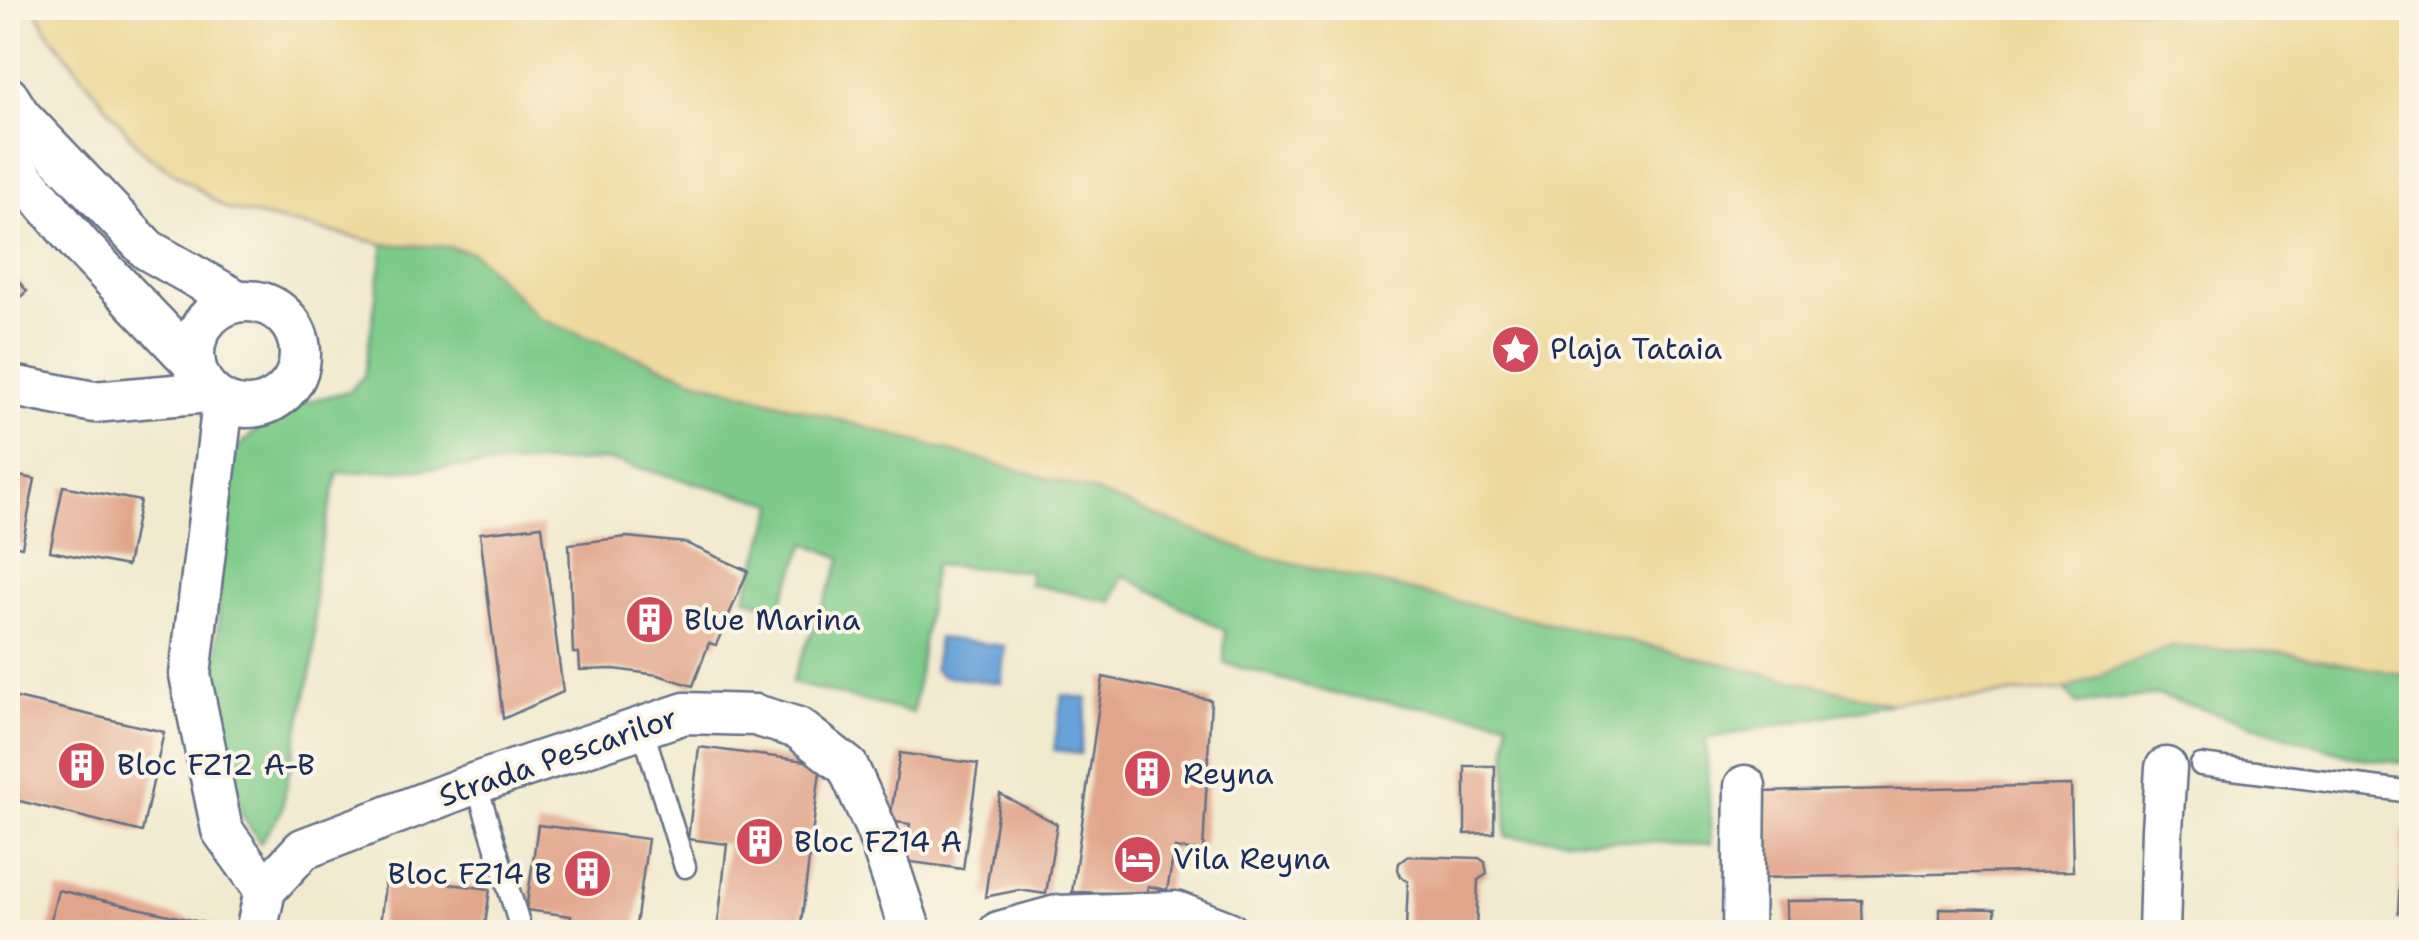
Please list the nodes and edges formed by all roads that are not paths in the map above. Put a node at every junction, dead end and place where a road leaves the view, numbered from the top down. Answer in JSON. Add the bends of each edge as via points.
{"nodes":[{"id":1,"x":8,"y":97,"type":"edge"},
{"id":2,"x":8,"y":158,"type":"edge"},
{"id":3,"x":238,"y":301,"type":"junction"},
{"id":4,"x":8,"y":385,"type":"edge"},
{"id":5,"x":209,"y":386,"type":"junction"},
{"id":6,"x":642,"y":727,"type":"junction"},
{"id":7,"x":2183,"y":766,"type":"joint"},
{"id":8,"x":476,"y":783,"type":"junction"},
{"id":9,"x":1745,"y":786,"type":"dead end"},
{"id":10,"x":2412,"y":792,"type":"edge"},
{"id":11,"x":685,"y":868,"type":"dead end"},
{"id":12,"x":265,"y":890,"type":"junction"},
{"id":13,"x":519,"y":922,"type":"dead end"},
{"id":14,"x":256,"y":932,"type":"edge"},
{"id":15,"x":911,"y":932,"type":"edge"},
{"id":16,"x":999,"y":932,"type":"edge"},
{"id":17,"x":1228,"y":932,"type":"edge"},
{"id":18,"x":1743,"y":932,"type":"edge"},
{"id":19,"x":2159,"y":932,"type":"edge"}],
"edges":[{"from":1,"to":3,"type":"street","via":[[148,250]]},
{"from":2,"to":5,"type":"street"},
{"from":3,"to":5,"type":"street","via":[[207,319],[197,336],[194,350]]},
{"from":3,"to":5,"type":"street","via":[[274,307],[288,318],[298,335],[298,371],[276,400],[259,406],[241,408]]},
{"from":4,"to":5,"type":"street","via":[[94,402]]},
{"from":5,"to":12,"type":"street","via":[[190,675],[222,830]]},
{"from":6,"to":8,"type":"street","name":"Strada Pescarilor"},
{"from":6,"to":11,"type":"lane"},
{"from":6,"to":15,"type":"street","name":"Strada Pescarilor","via":[[685,712],[755,715],[798,728],[848,767]]},
{"from":7,"to":10,"type":"lane"},
{"from":7,"to":19,"type":"street","via":[[2162,829]]},
{"from":8,"to":12,"type":"street","name":"Strada Pescarilor","via":[[303,848]]},
{"from":8,"to":13,"type":"lane"},
{"from":9,"to":18,"type":"street"},
{"from":12,"to":14,"type":"street"},
{"from":16,"to":17,"type":"street","via":[[1057,916],[1176,912]]}]}
